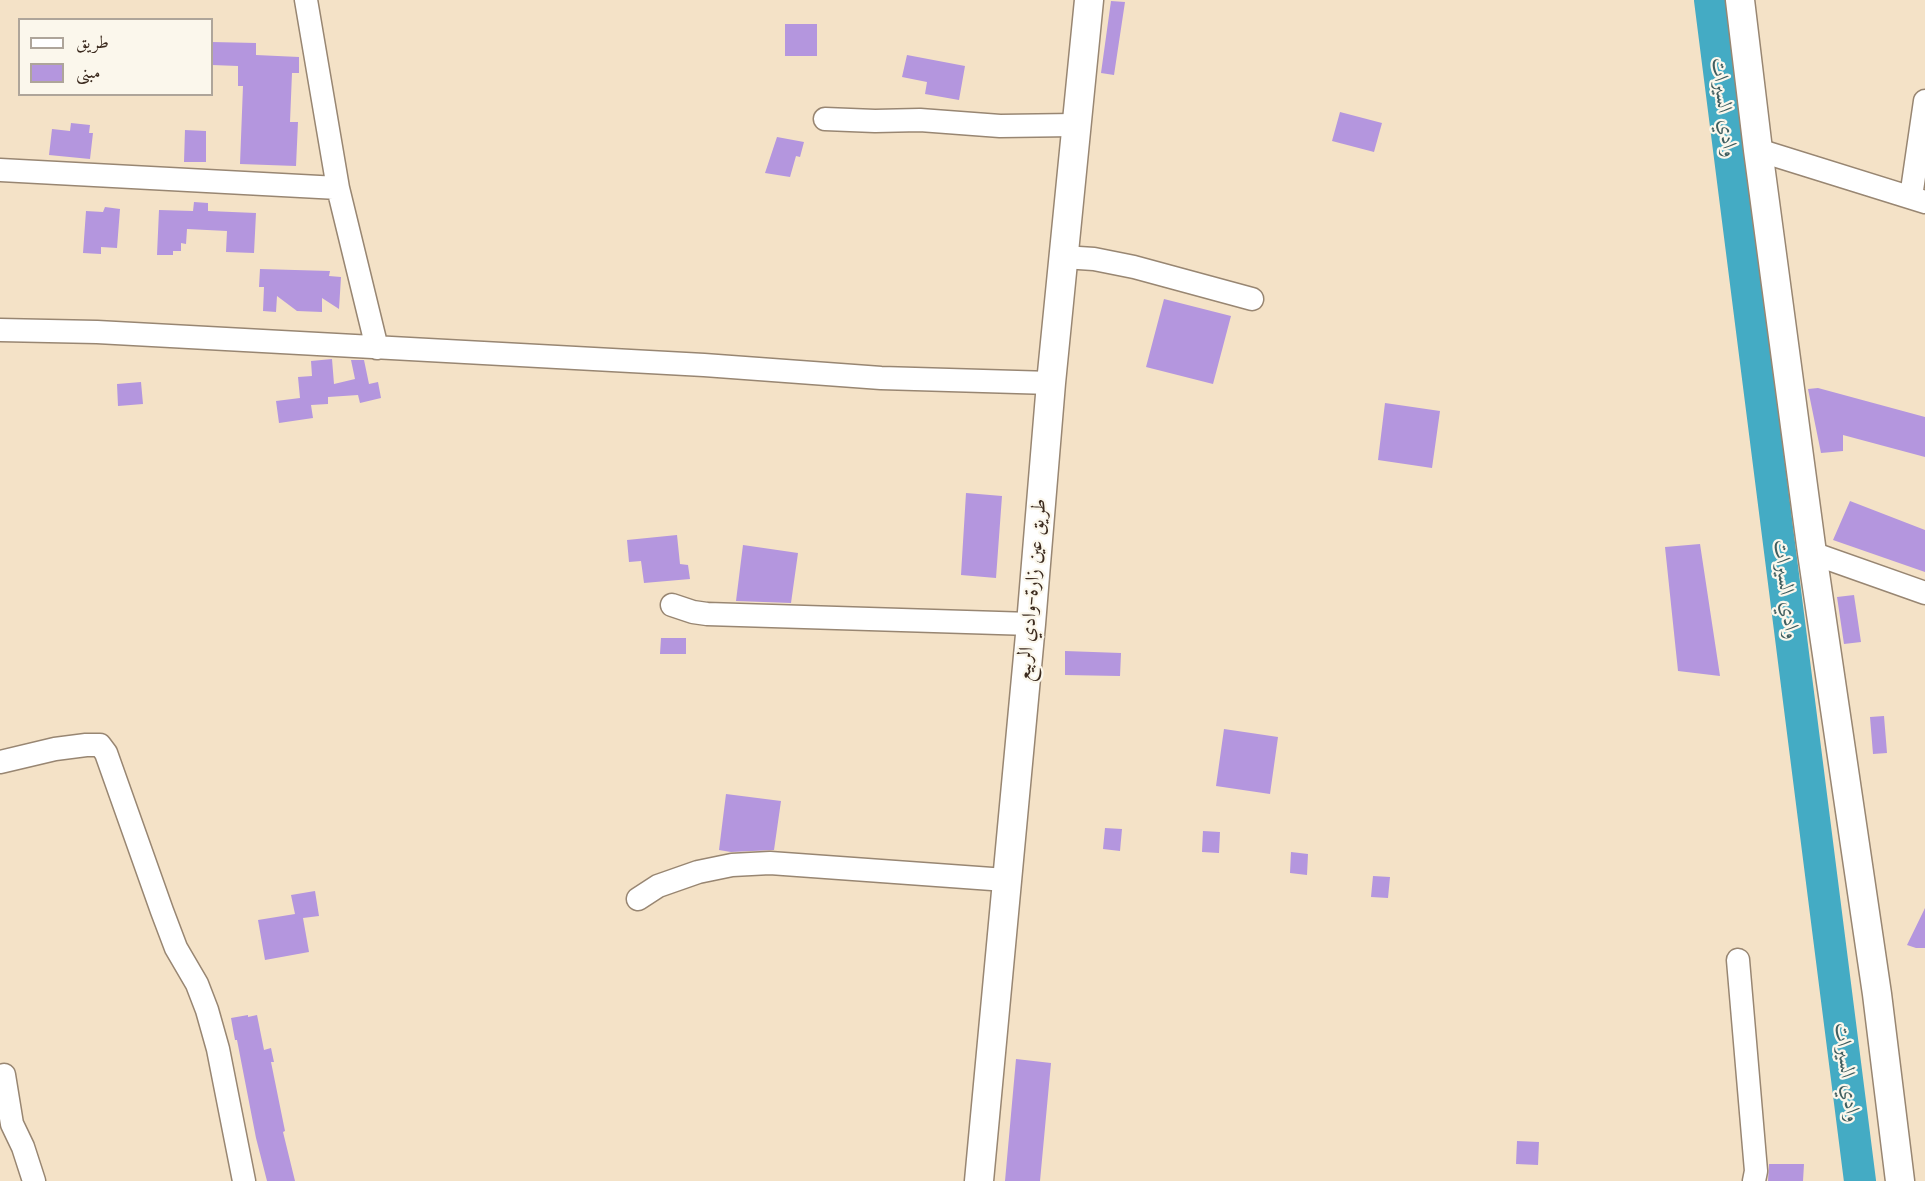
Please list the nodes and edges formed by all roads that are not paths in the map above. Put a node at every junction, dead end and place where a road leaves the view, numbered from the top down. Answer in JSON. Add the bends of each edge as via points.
{"nodes":[{"id":1,"x":306,"y":0,"type":"edge"},
{"id":2,"x":1089,"y":0,"type":"edge"},
{"id":3,"x":1740,"y":0,"type":"edge"},
{"id":4,"x":1925,"y":101,"type":"edge"},
{"id":5,"x":825,"y":119,"type":"dead end"},
{"id":6,"x":1075,"y":124,"type":"junction"},
{"id":7,"x":1758,"y":150,"type":"junction"},
{"id":8,"x":0,"y":170,"type":"edge"},
{"id":9,"x":338,"y":188,"type":"junction"},
{"id":10,"x":1918,"y":200,"type":"edge"},
{"id":11,"x":1063,"y":257,"type":"junction"},
{"id":12,"x":1252,"y":299,"type":"dead end"},
{"id":13,"x":0,"y":330,"type":"edge"},
{"id":14,"x":377,"y":348,"type":"junction"},
{"id":15,"x":1050,"y":383,"type":"junction"},
{"id":16,"x":1812,"y":553,"type":"junction"},
{"id":17,"x":1925,"y":593,"type":"edge"},
{"id":18,"x":672,"y":605,"type":"dead end"},
{"id":19,"x":1031,"y":624,"type":"junction"},
{"id":20,"x":0,"y":762,"type":"edge"},
{"id":21,"x":1006,"y":880,"type":"junction"},
{"id":22,"x":638,"y":899,"type":"dead end"},
{"id":23,"x":1738,"y":960,"type":"dead end"},
{"id":24,"x":4,"y":1075,"type":"dead end"},
{"id":25,"x":34,"y":1181,"type":"edge"},
{"id":26,"x":244,"y":1181,"type":"edge"},
{"id":27,"x":979,"y":1181,"type":"edge"},
{"id":28,"x":1754,"y":1181,"type":"edge"},
{"id":29,"x":1900,"y":1181,"type":"edge"}],
"edges":[{"from":1,"to":9,"type":"street"},
{"from":2,"to":6,"type":"main road","name":"طريق عين زارة-وادي الربيع"},
{"from":3,"to":7,"type":"main road"},
{"from":4,"to":10,"type":"street"},
{"from":5,"to":6,"type":"street","via":[[1017,127]]},
{"from":6,"to":11,"type":"main road","name":"طريق عين زارة-وادي الربيع"},
{"from":7,"to":10,"type":"street"},
{"from":7,"to":16,"type":"main road"},
{"from":8,"to":9,"type":"street"},
{"from":9,"to":14,"type":"street"},
{"from":11,"to":12,"type":"street","via":[[1134,267]]},
{"from":11,"to":15,"type":"main road","name":"طريق عين زارة-وادي الربيع"},
{"from":13,"to":14,"type":"street"},
{"from":14,"to":15,"type":"street","via":[[881,378]]},
{"from":15,"to":19,"type":"main road","name":"طريق عين زارة-وادي الربيع"},
{"from":16,"to":17,"type":"street"},
{"from":16,"to":29,"type":"main road","via":[[1877,994]]},
{"from":18,"to":19,"type":"street","via":[[707,614]]},
{"from":19,"to":21,"type":"main road","name":"طريق عين زارة-وادي الربيع"},
{"from":20,"to":26,"type":"street","via":[[86,745],[100,745],[106,753],[176,948],[207,1010]]},
{"from":21,"to":22,"type":"street","via":[[770,863],[732,864],[658,886]]},
{"from":21,"to":27,"type":"main road","name":"طريق عين زارة-وادي الربيع"},
{"from":23,"to":28,"type":"street"},
{"from":24,"to":25,"type":"street","via":[[12,1125]]}]}
